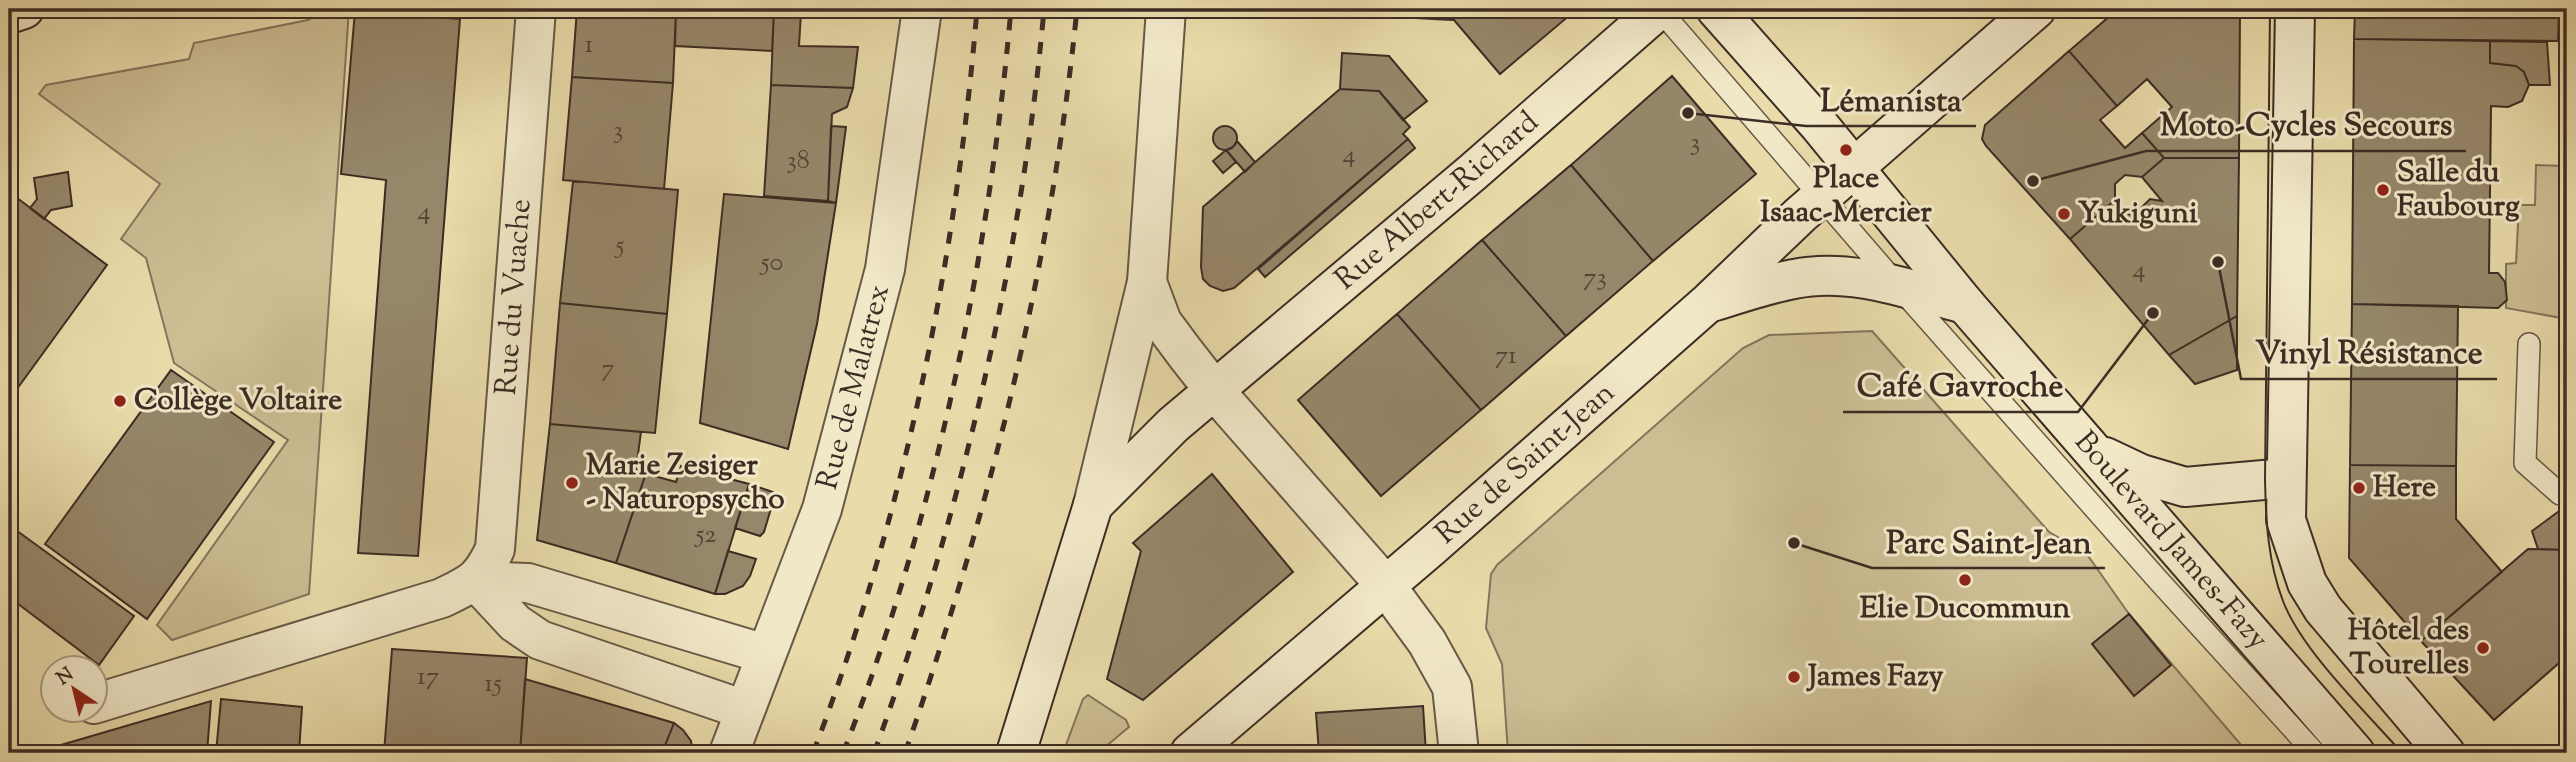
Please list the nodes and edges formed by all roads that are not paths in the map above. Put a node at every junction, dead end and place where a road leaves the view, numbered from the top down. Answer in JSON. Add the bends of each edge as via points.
{"nodes":[{"id":1,"x":24,"y":9,"type":"edge"},
{"id":2,"x":536,"y":9,"type":"edge"},
{"id":3,"x":922,"y":9,"type":"edge"},
{"id":4,"x":1166,"y":9,"type":"edge"},
{"id":5,"x":1659,"y":9,"type":"edge"},
{"id":6,"x":1716,"y":9,"type":"edge"},
{"id":7,"x":2036,"y":9,"type":"edge"},
{"id":8,"x":2295,"y":9,"type":"edge"},
{"id":9,"x":9,"y":13,"type":"edge"},
{"id":10,"x":1855,"y":168,"type":"junction"},
{"id":11,"x":1822,"y":195,"type":"junction"},
{"id":12,"x":1147,"y":282,"type":"junction"},
{"id":13,"x":1899,"y":287,"type":"junction"},
{"id":14,"x":1709,"y":302,"type":"junction"},
{"id":15,"x":1965,"y":304,"type":"junction"},
{"id":16,"x":2529,"y":344,"type":"dead end"},
{"id":17,"x":1214,"y":390,"type":"junction"},
{"id":18,"x":2094,"y":452,"type":"junction"},
{"id":19,"x":2286,"y":478,"type":"junction"},
{"id":20,"x":2560,"y":494,"type":"dead end"},
{"id":21,"x":1093,"y":505,"type":"junction"},
{"id":22,"x":476,"y":581,"type":"junction"},
{"id":23,"x":1386,"y":586,"type":"junction"},
{"id":24,"x":765,"y":654,"type":"junction"},
{"id":25,"x":108,"y":699,"type":"edge"},
{"id":26,"x":745,"y":710,"type":"junction"},
{"id":27,"x":729,"y":753,"type":"edge"},
{"id":28,"x":1016,"y":753,"type":"edge"},
{"id":29,"x":1190,"y":753,"type":"edge"},
{"id":30,"x":1459,"y":753,"type":"edge"},
{"id":31,"x":2315,"y":753,"type":"edge"},
{"id":32,"x":2355,"y":753,"type":"edge"},
{"id":33,"x":2445,"y":753,"type":"edge"}],
"edges":[{"from":1,"to":9,"type":"main road"},
{"from":2,"to":22,"type":"main road","name":"Rue du Vuache","via":[[495,549]]},
{"from":3,"to":24,"type":"main road","name":"Rue de Malatrex","via":[[885,269],[822,509]]},
{"from":4,"to":12,"type":"main road"},
{"from":5,"to":11,"type":"lane"},
{"from":5,"to":17,"type":"main road","name":"Rue Albert-Richard"},
{"from":6,"to":10,"type":"main road","name":"Boulevard James-Fazy"},
{"from":7,"to":10,"type":"main road"},
{"from":8,"to":19,"type":"main road"},
{"from":10,"to":11,"type":"main road","name":"Rue de Saint-Jean"},
{"from":10,"to":15,"type":"main road","name":"Boulevard James-Fazy"},
{"from":11,"to":13,"type":"lane"},
{"from":11,"to":14,"type":"main road","name":"Rue de Saint-Jean"},
{"from":12,"to":17,"type":"main road","via":[[1162,322]]},
{"from":12,"to":21,"type":"main road"},
{"from":13,"to":14,"type":"main road","via":[[1828,276],[1795,279]]},
{"from":13,"to":15,"type":"main road"},
{"from":13,"to":31,"type":"lane"},
{"from":14,"to":23,"type":"main road","name":"Rue de Saint-Jean"},
{"from":15,"to":18,"type":"main road","name":"Boulevard James-Fazy"},
{"from":16,"to":20,"type":"lane","via":[[2525,463]]},
{"from":17,"to":21,"type":"main road","name":"Rue Albert-Richard"},
{"from":17,"to":23,"type":"main road"},
{"from":18,"to":19,"type":"main road","via":[[2141,474],[2185,487]]},
{"from":18,"to":32,"type":"main road","name":"Boulevard James-Fazy"},
{"from":19,"to":33,"type":"main road","via":[[2286,520],[2307,583],[2343,634]]},
{"from":21,"to":28,"type":"main road"},
{"from":22,"to":24,"type":"main road","via":[[528,583]]},
{"from":22,"to":25,"type":"main road","via":[[442,598]]},
{"from":22,"to":26,"type":"main road","via":[[515,623],[540,640]]},
{"from":23,"to":29,"type":"main road","name":"Rue de Saint-Jean"},
{"from":23,"to":30,"type":"main road","via":[[1446,672],[1452,687]]},
{"from":24,"to":26,"type":"main road","name":"Rue de Malatrex"},
{"from":26,"to":27,"type":"main road","name":"Rue de Malatrex"}]}
